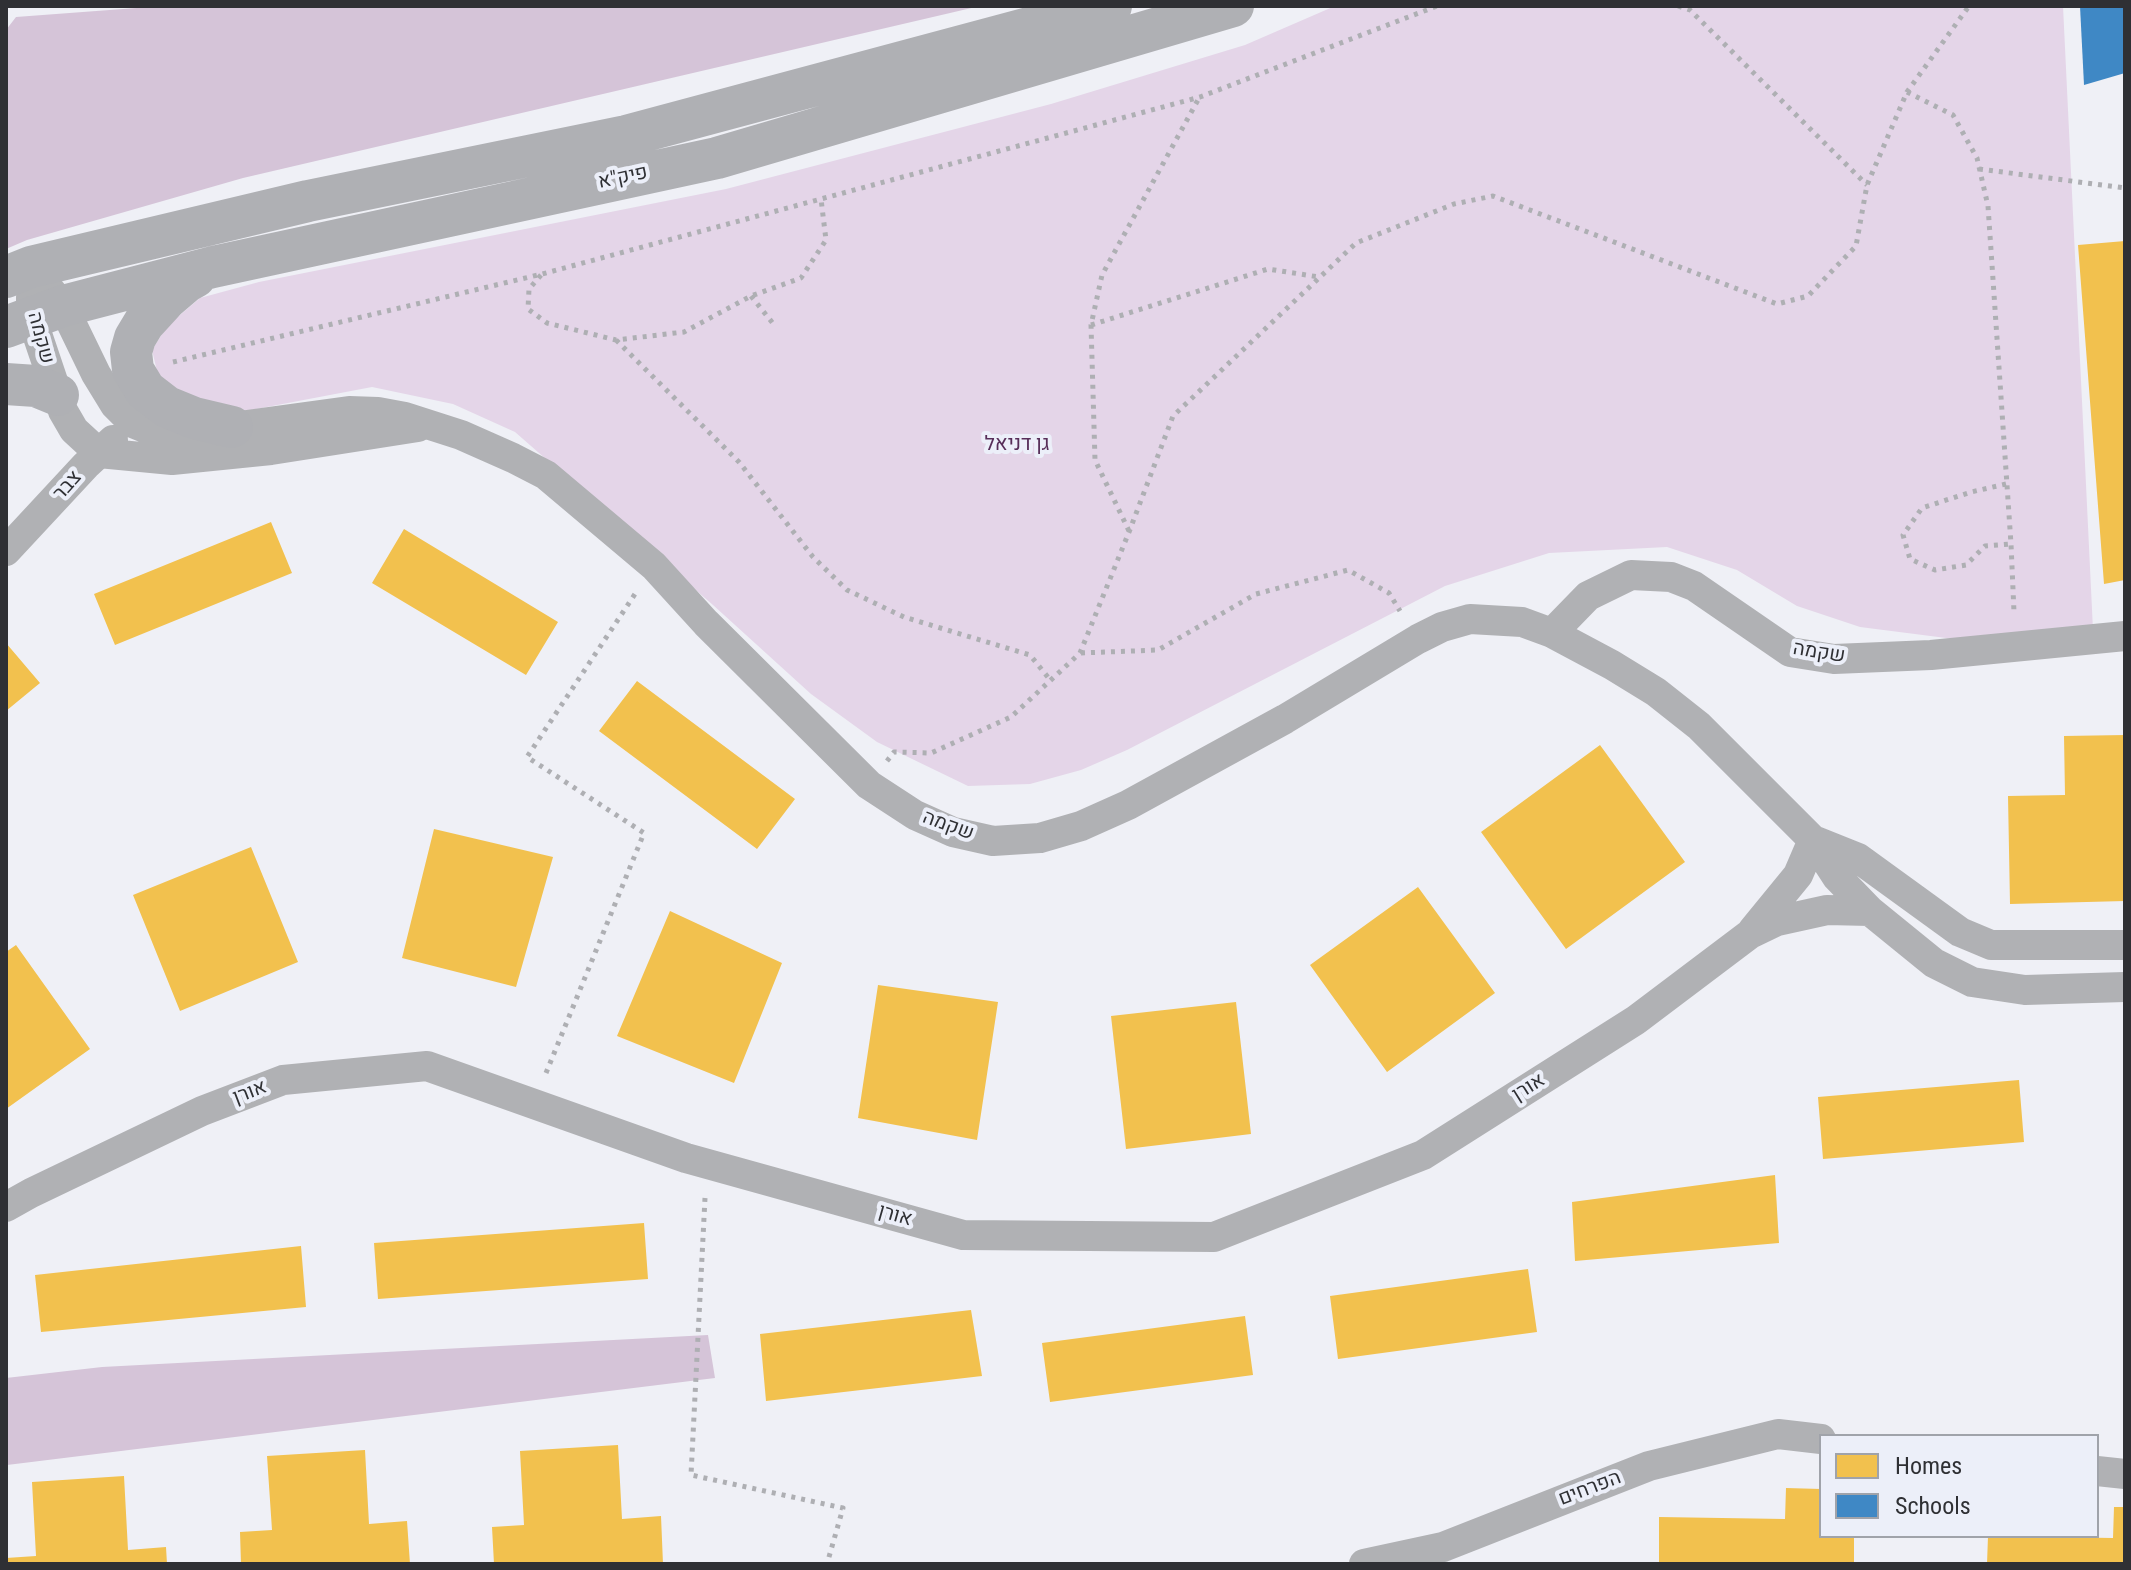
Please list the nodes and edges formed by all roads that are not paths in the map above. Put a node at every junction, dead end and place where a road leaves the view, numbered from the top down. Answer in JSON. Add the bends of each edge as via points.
{"nodes":[{"id":1,"x":1111,"y":6,"type":"edge"},
{"id":2,"x":1233,"y":6,"type":"edge"},
{"id":3,"x":213,"y":267,"type":"junction"},
{"id":4,"x":19,"y":272,"type":"edge"},
{"id":5,"x":33,"y":316,"type":"edge"},
{"id":6,"x":6,"y":384,"type":"edge"},
{"id":7,"x":58,"y":395,"type":"junction"},
{"id":8,"x":133,"y":423,"type":"junction"},
{"id":9,"x":431,"y":425,"type":"junction"},
{"id":10,"x":232,"y":427,"type":"junction"},
{"id":11,"x":99,"y":453,"type":"junction"},
{"id":12,"x":6,"y":551,"type":"edge"},
{"id":13,"x":1552,"y":633,"type":"junction"},
{"id":14,"x":2125,"y":636,"type":"edge"},
{"id":15,"x":1813,"y":840,"type":"junction"},
{"id":16,"x":1870,"y":911,"type":"junction"},
{"id":17,"x":1750,"y":934,"type":"junction"},
{"id":18,"x":2125,"y":945,"type":"edge"},
{"id":19,"x":2125,"y":987,"type":"edge"},
{"id":20,"x":6,"y":1207,"type":"edge"},
{"id":21,"x":1819,"y":1439,"type":"edge"},
{"id":22,"x":2099,"y":1471,"type":"edge"},
{"id":23,"x":2125,"y":1474,"type":"edge"},
{"id":24,"x":1364,"y":1564,"type":"edge"}],
"edges":[{"from":1,"to":4,"type":"main road","name":"פיק\"א","via":[[626,136],[308,201]]},
{"from":2,"to":3,"type":"main road","name":"פיק\"א","via":[[717,158]]},
{"from":3,"to":5,"type":"main road","name":"פיק\"א"},
{"from":3,"to":10,"type":"main road","via":[[186,282],[144,323],[131,352],[133,370],[145,390],[167,407]]},
{"from":4,"to":5,"type":"street","name":"שקמה"},
{"from":5,"to":7,"type":"street","name":"שקמה"},
{"from":5,"to":8,"type":"street","name":"שקמה","via":[[96,374]]},
{"from":6,"to":7,"type":"main road","via":[[36,386]]},
{"from":7,"to":11,"type":"street","name":"שקמה","via":[[74,430]]},
{"from":8,"to":10,"type":"street","name":"שקמה","via":[[181,436]]},
{"from":8,"to":11,"type":"street","name":"צבר"},
{"from":9,"to":10,"type":"street","name":"שקמה","via":[[349,411]]},
{"from":9,"to":11,"type":"street","name":"שקמה","via":[[172,460]]},
{"from":9,"to":13,"type":"street","name":"שקמה","via":[[546,475],[654,566],[869,785],[915,815],[953,832],[993,841],[1040,838],[1128,805],[1442,627],[1495,619]]},
{"from":11,"to":12,"type":"street","name":"צבר"},
{"from":13,"to":14,"type":"street","name":"שקמה","via":[[1588,596],[1631,575],[1671,577],[1694,586],[1790,652],[1834,659]]},
{"from":13,"to":15,"type":"street","name":"שקמה","via":[[1656,692],[1699,726]]},
{"from":15,"to":16,"type":"street","via":[[1837,877]]},
{"from":15,"to":17,"type":"street","name":"אורן","via":[[1798,875]]},
{"from":15,"to":18,"type":"street","via":[[1858,858],[1960,932],[1991,945]]},
{"from":16,"to":17,"type":"street","name":"אורן","via":[[1827,910],[1777,921]]},
{"from":16,"to":19,"type":"street","via":[[1934,963],[1972,982],[2025,990]]},
{"from":17,"to":20,"type":"street","name":"אורן","via":[[1636,1020],[1423,1155],[1214,1237],[963,1235],[707,1164],[427,1066],[283,1080],[202,1111]]},
{"from":21,"to":24,"type":"street","name":"הפרחים","via":[[1778,1434],[1649,1466],[1443,1547]]},
{"from":22,"to":23,"type":"street"}]}
